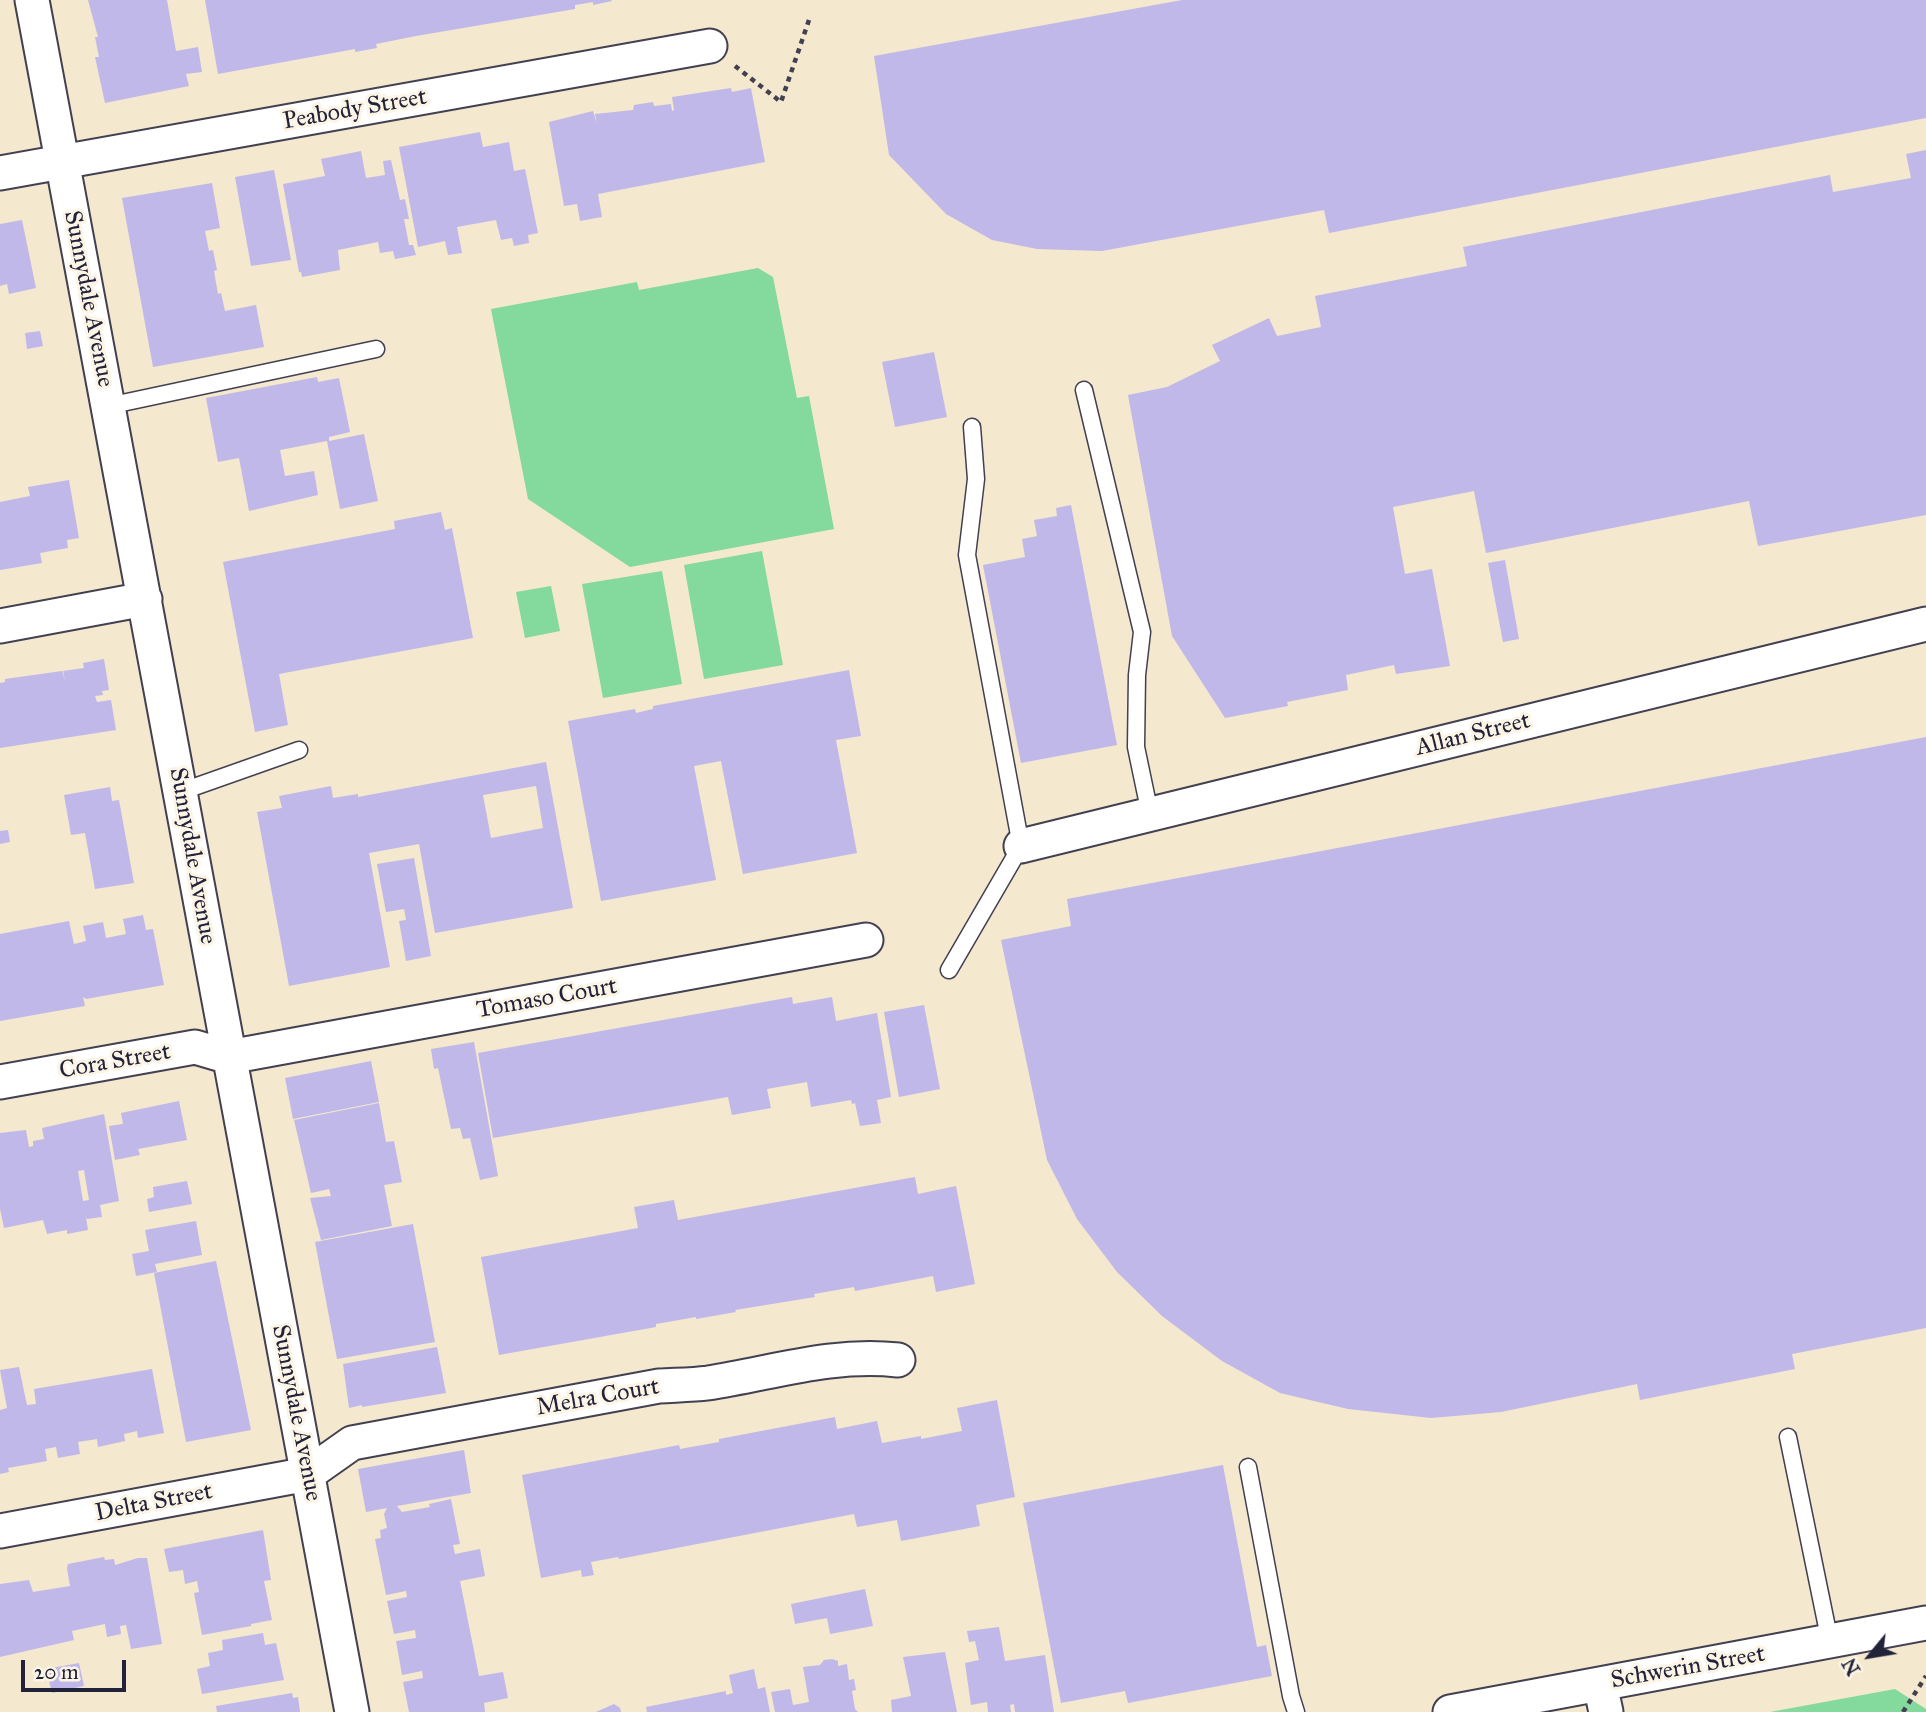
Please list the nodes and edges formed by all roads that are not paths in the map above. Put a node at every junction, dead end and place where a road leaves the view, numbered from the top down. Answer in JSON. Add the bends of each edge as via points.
{"nodes":[{"id":1,"x":32,"y":0,"type":"edge"},
{"id":2,"x":709,"y":47,"type":"road end"},
{"id":3,"x":62,"y":162,"type":"junction"},
{"id":4,"x":0,"y":173,"type":"edge"},
{"id":5,"x":376,"y":349,"type":"dead end"},
{"id":6,"x":1084,"y":390,"type":"dead end"},
{"id":7,"x":108,"y":406,"type":"junction"},
{"id":8,"x":972,"y":427,"type":"dead end"},
{"id":9,"x":145,"y":599,"type":"junction"},
{"id":10,"x":1926,"y":624,"type":"edge"},
{"id":11,"x":0,"y":626,"type":"edge"},
{"id":12,"x":299,"y":750,"type":"dead end"},
{"id":13,"x":180,"y":792,"type":"junction"},
{"id":14,"x":1150,"y":814,"type":"junction"},
{"id":15,"x":1021,"y":846,"type":"junction"},
{"id":16,"x":866,"y":940,"type":"dead end"},
{"id":17,"x":949,"y":970,"type":"dead end"},
{"id":18,"x":229,"y":1057,"type":"junction"},
{"id":19,"x":0,"y":1082,"type":"edge"},
{"id":20,"x":898,"y":1360,"type":"dead end"},
{"id":21,"x":1788,"y":1437,"type":"dead end"},
{"id":22,"x":1248,"y":1467,"type":"dead end"},
{"id":23,"x":308,"y":1474,"type":"junction"},
{"id":24,"x":0,"y":1531,"type":"edge"},
{"id":25,"x":1926,"y":1623,"type":"edge"},
{"id":26,"x":1830,"y":1642,"type":"junction"},
{"id":27,"x":1603,"y":1698,"type":"edge"},
{"id":28,"x":352,"y":1712,"type":"edge"},
{"id":29,"x":1296,"y":1712,"type":"edge"},
{"id":30,"x":1450,"y":1712,"type":"edge"}],
"edges":[{"from":1,"to":3,"type":"street","name":"Sunnydale Avenue"},
{"from":2,"to":3,"type":"street","name":"Peabody Street"},
{"from":3,"to":4,"type":"street","name":"Peabody Street"},
{"from":3,"to":7,"type":"street","name":"Sunnydale Avenue"},
{"from":5,"to":7,"type":"lane"},
{"from":6,"to":14,"type":"lane","via":[[1142,632],[1136,747]]},
{"from":7,"to":9,"type":"street","name":"Sunnydale Avenue"},
{"from":8,"to":15,"type":"lane","via":[[975,479],[967,555]]},
{"from":9,"to":11,"type":"street"},
{"from":9,"to":13,"type":"street","name":"Sunnydale Avenue"},
{"from":10,"to":14,"type":"street","name":"Allan Street"},
{"from":12,"to":13,"type":"lane"},
{"from":13,"to":18,"type":"street","name":"Sunnydale Avenue"},
{"from":14,"to":15,"type":"street","name":"Allan Street"},
{"from":15,"to":17,"type":"lane"},
{"from":16,"to":18,"type":"street","name":"Tomaso Court"},
{"from":18,"to":19,"type":"street","name":"Cora Street","via":[[195,1047]]},
{"from":18,"to":23,"type":"street","name":"Sunnydale Avenue"},
{"from":20,"to":23,"type":"street","name":"Melra Court","via":[[842,1358],[366,1440],[352,1443]]},
{"from":21,"to":26,"type":"lane"},
{"from":22,"to":29,"type":"lane"},
{"from":23,"to":24,"type":"street","name":"Delta Street"},
{"from":23,"to":28,"type":"street","name":"Sunnydale Avenue"},
{"from":25,"to":26,"type":"street","name":"Schwerin Street"},
{"from":26,"to":27,"type":"street","name":"Schwerin Street"},
{"from":27,"to":30,"type":"street","name":"Schwerin Street"}]}
